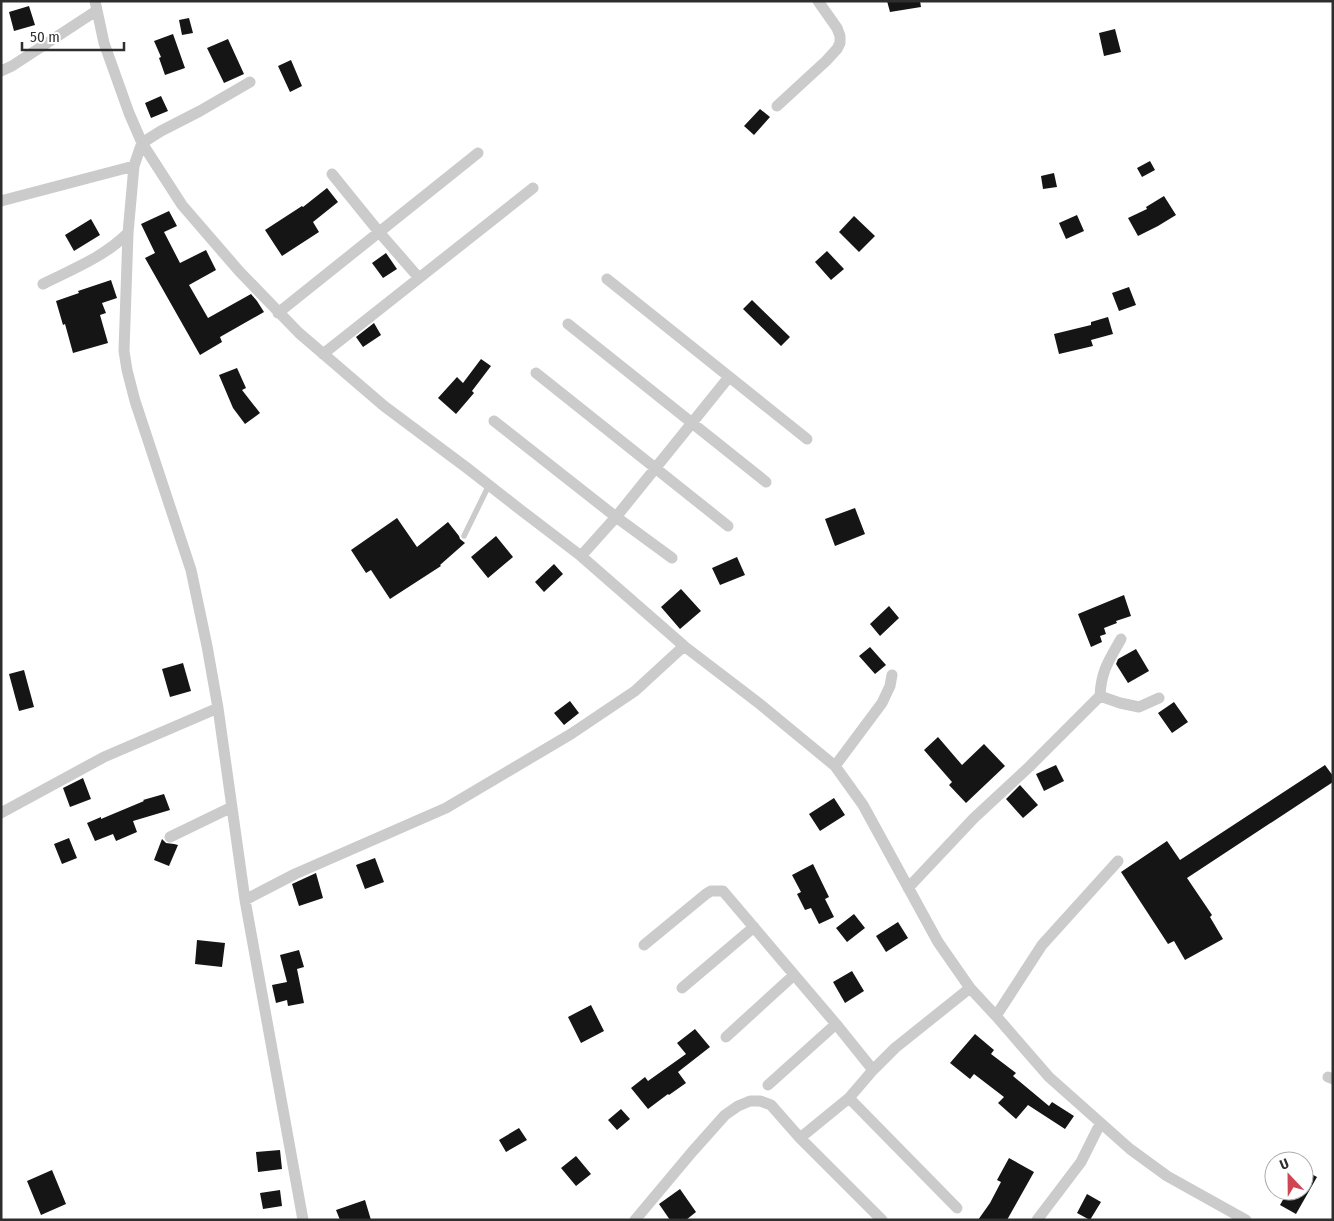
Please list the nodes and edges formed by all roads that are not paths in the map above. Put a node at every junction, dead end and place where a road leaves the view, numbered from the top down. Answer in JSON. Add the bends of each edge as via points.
{"nodes":[{"id":1,"x":818,"y":1,"type":"edge"},
{"id":2,"x":95,"y":6,"type":"edge"},
{"id":3,"x":1,"y":71,"type":"edge"},
{"id":4,"x":250,"y":82,"type":"dead end"},
{"id":5,"x":777,"y":106,"type":"dead end"},
{"id":6,"x":142,"y":143,"type":"junction"},
{"id":7,"x":478,"y":153,"type":"dead end"},
{"id":8,"x":134,"y":166,"type":"junction"},
{"id":9,"x":332,"y":174,"type":"dead end"},
{"id":10,"x":533,"y":188,"type":"dead end"},
{"id":11,"x":1,"y":200,"type":"edge"},
{"id":12,"x":379,"y":232,"type":"junction"},
{"id":13,"x":128,"y":233,"type":"junction"},
{"id":14,"x":419,"y":278,"type":"junction"},
{"id":15,"x":607,"y":279,"type":"dead end"},
{"id":16,"x":43,"y":284,"type":"dead end"},
{"id":17,"x":278,"y":312,"type":"junction"},
{"id":18,"x":568,"y":324,"type":"dead end"},
{"id":19,"x":323,"y":354,"type":"junction"},
{"id":20,"x":536,"y":373,"type":"dead end"},
{"id":21,"x":729,"y":377,"type":"junction"},
{"id":22,"x":494,"y":421,"type":"dead end"},
{"id":23,"x":692,"y":423,"type":"junction"},
{"id":24,"x":807,"y":439,"type":"dead end"},
{"id":25,"x":656,"y":467,"type":"junction"},
{"id":26,"x":766,"y":482,"type":"dead end"},
{"id":27,"x":488,"y":484,"type":"junction"},
{"id":28,"x":616,"y":516,"type":"junction"},
{"id":29,"x":728,"y":526,"type":"dead end"},
{"id":30,"x":464,"y":536,"type":"dead end"},
{"id":31,"x":581,"y":556,"type":"junction"},
{"id":32,"x":672,"y":558,"type":"dead end"},
{"id":33,"x":1121,"y":639,"type":"dead end"},
{"id":34,"x":684,"y":646,"type":"junction"},
{"id":35,"x":892,"y":675,"type":"dead end"},
{"id":36,"x":1100,"y":696,"type":"junction"},
{"id":37,"x":1159,"y":698,"type":"dead end"},
{"id":38,"x":218,"y":708,"type":"junction"},
{"id":39,"x":835,"y":766,"type":"junction"},
{"id":40,"x":232,"y":807,"type":"junction"},
{"id":41,"x":1,"y":813,"type":"edge"},
{"id":42,"x":170,"y":837,"type":"dead end"},
{"id":43,"x":1118,"y":861,"type":"dead end"},
{"id":44,"x":908,"y":888,"type":"junction"},
{"id":45,"x":245,"y":900,"type":"junction"},
{"id":46,"x":754,"y":927,"type":"junction"},
{"id":47,"x":644,"y":945,"type":"dead end"},
{"id":48,"x":794,"y":975,"type":"junction"},
{"id":49,"x":682,"y":988,"type":"dead end"},
{"id":50,"x":970,"y":988,"type":"junction"},
{"id":51,"x":996,"y":1016,"type":"junction"},
{"id":52,"x":836,"y":1024,"type":"junction"},
{"id":53,"x":726,"y":1037,"type":"dead end"},
{"id":54,"x":873,"y":1070,"type":"junction"},
{"id":55,"x":768,"y":1085,"type":"dead end"},
{"id":56,"x":849,"y":1098,"type":"junction"},
{"id":57,"x":1100,"y":1124,"type":"junction"},
{"id":58,"x":800,"y":1138,"type":"junction"},
{"id":59,"x":957,"y":1208,"type":"dead end"},
{"id":60,"x":303,"y":1220,"type":"edge"},
{"id":61,"x":635,"y":1220,"type":"edge"},
{"id":62,"x":882,"y":1220,"type":"edge"},
{"id":63,"x":1037,"y":1220,"type":"edge"},
{"id":64,"x":1246,"y":1220,"type":"edge"}],
"edges":[{"from":1,"to":5,"type":"street","via":[[838,28],[838,49]]},
{"from":2,"to":3,"type":"street"},
{"from":2,"to":6,"type":"street","via":[[104,43]]},
{"from":4,"to":6,"type":"street"},
{"from":6,"to":8,"type":"street"},
{"from":6,"to":17,"type":"street","via":[[182,205]]},
{"from":7,"to":12,"type":"street"},
{"from":8,"to":11,"type":"street"},
{"from":8,"to":13,"type":"street"},
{"from":9,"to":12,"type":"street"},
{"from":10,"to":14,"type":"street"},
{"from":12,"to":14,"type":"street"},
{"from":12,"to":17,"type":"street"},
{"from":13,"to":16,"type":"street","via":[[109,250]]},
{"from":13,"to":38,"type":"street","via":[[124,342],[127,370],[191,570]]},
{"from":14,"to":19,"type":"street"},
{"from":15,"to":21,"type":"street"},
{"from":17,"to":19,"type":"street"},
{"from":18,"to":23,"type":"street"},
{"from":19,"to":27,"type":"street","via":[[384,406]]},
{"from":20,"to":25,"type":"street"},
{"from":21,"to":23,"type":"street"},
{"from":21,"to":24,"type":"street"},
{"from":22,"to":28,"type":"street"},
{"from":23,"to":25,"type":"street"},
{"from":23,"to":26,"type":"street"},
{"from":25,"to":28,"type":"street"},
{"from":25,"to":29,"type":"street"},
{"from":27,"to":30,"type":"lane"},
{"from":27,"to":31,"type":"street"},
{"from":28,"to":31,"type":"street"},
{"from":28,"to":32,"type":"street"},
{"from":31,"to":34,"type":"street"},
{"from":33,"to":36,"type":"street","via":[[1105,666]]},
{"from":34,"to":39,"type":"street"},
{"from":34,"to":45,"type":"street","via":[[635,691],[571,734],[446,808],[295,874]]},
{"from":35,"to":39,"type":"street","via":[[882,703]]},
{"from":36,"to":37,"type":"street","via":[[1139,707]]},
{"from":36,"to":44,"type":"street","via":[[974,818]]},
{"from":38,"to":40,"type":"street"},
{"from":38,"to":41,"type":"street","via":[[104,757]]},
{"from":39,"to":44,"type":"street","via":[[863,805]]},
{"from":40,"to":42,"type":"street"},
{"from":40,"to":45,"type":"street"},
{"from":43,"to":51,"type":"street","via":[[1042,945]]},
{"from":44,"to":50,"type":"street","via":[[938,942]]},
{"from":45,"to":60,"type":"street"},
{"from":46,"to":47,"type":"street","via":[[723,891],[711,891]]},
{"from":46,"to":48,"type":"street"},
{"from":46,"to":49,"type":"street"},
{"from":48,"to":52,"type":"street"},
{"from":48,"to":53,"type":"street"},
{"from":50,"to":51,"type":"street"},
{"from":50,"to":54,"type":"street","via":[[895,1048]]},
{"from":51,"to":57,"type":"street","via":[[1049,1077]]},
{"from":52,"to":54,"type":"street"},
{"from":52,"to":55,"type":"street"},
{"from":54,"to":56,"type":"street"},
{"from":56,"to":58,"type":"street"},
{"from":56,"to":59,"type":"street"},
{"from":57,"to":63,"type":"street","via":[[1081,1162]]},
{"from":57,"to":64,"type":"street","via":[[1168,1176]]},
{"from":58,"to":61,"type":"street","via":[[771,1104],[750,1101],[738,1106],[725,1115]]},
{"from":58,"to":62,"type":"street"}]}
